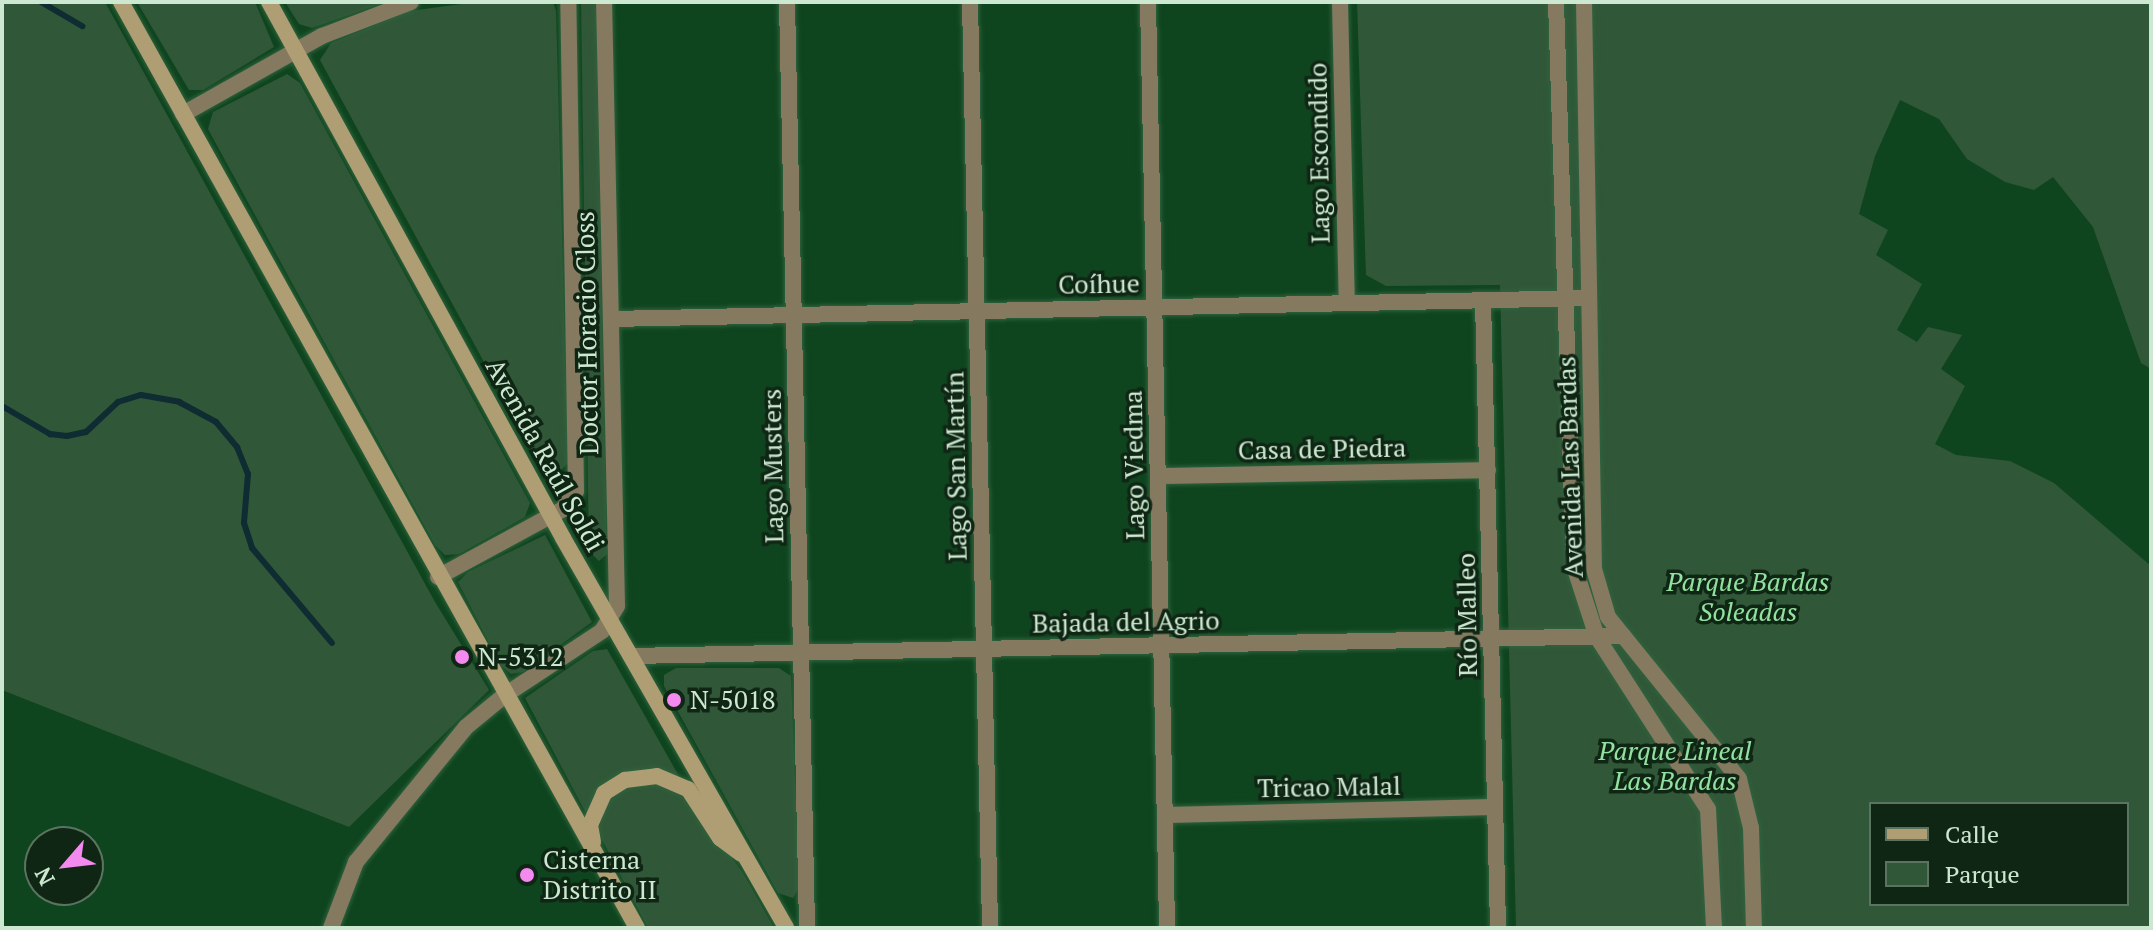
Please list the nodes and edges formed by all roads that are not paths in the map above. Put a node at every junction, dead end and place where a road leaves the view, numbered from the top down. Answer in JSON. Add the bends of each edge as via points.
{"nodes":[{"id":1,"x":121,"y":2,"type":"edge"},
{"id":2,"x":269,"y":2,"type":"edge"},
{"id":3,"x":411,"y":2,"type":"edge"},
{"id":4,"x":568,"y":2,"type":"edge"},
{"id":5,"x":604,"y":2,"type":"edge"},
{"id":6,"x":787,"y":2,"type":"edge"},
{"id":7,"x":970,"y":2,"type":"edge"},
{"id":8,"x":1148,"y":2,"type":"edge"},
{"id":9,"x":1340,"y":2,"type":"edge"},
{"id":10,"x":1556,"y":2,"type":"edge"},
{"id":11,"x":1584,"y":2,"type":"edge"},
{"id":12,"x":296,"y":51,"type":"junction"},
{"id":13,"x":183,"y":114,"type":"junction"},
{"id":14,"x":1588,"y":298,"type":"junction"},
{"id":15,"x":1565,"y":299,"type":"junction"},
{"id":16,"x":1483,"y":300,"type":"junction"},
{"id":17,"x":1347,"y":303,"type":"junction"},
{"id":18,"x":1154,"y":307,"type":"junction"},
{"id":19,"x":976,"y":311,"type":"junction"},
{"id":20,"x":794,"y":315,"type":"junction"},
{"id":21,"x":611,"y":319,"type":"junction"},
{"id":22,"x":1488,"y":470,"type":"junction"},
{"id":23,"x":1158,"y":476,"type":"junction"},
{"id":24,"x":550,"y":515,"type":"junction"},
{"id":25,"x":438,"y":577,"type":"junction"},
{"id":26,"x":612,"y":622,"type":"junction"},
{"id":27,"x":1623,"y":636,"type":"junction"},
{"id":28,"x":1597,"y":637,"type":"junction"},
{"id":29,"x":1491,"y":639,"type":"junction"},
{"id":30,"x":1161,"y":645,"type":"junction"},
{"id":31,"x":983,"y":649,"type":"junction"},
{"id":32,"x":801,"y":652,"type":"junction"},
{"id":33,"x":631,"y":656,"type":"junction"},
{"id":34,"x":505,"y":695,"type":"junction"},
{"id":35,"x":1495,"y":807,"type":"junction"},
{"id":36,"x":1165,"y":815,"type":"junction"},
{"id":37,"x":745,"y":857,"type":"junction"},
{"id":38,"x":600,"y":863,"type":"junction"},
{"id":39,"x":331,"y":928,"type":"edge"},
{"id":40,"x":637,"y":928,"type":"edge"},
{"id":41,"x":786,"y":928,"type":"edge"},
{"id":42,"x":807,"y":928,"type":"edge"},
{"id":43,"x":990,"y":928,"type":"edge"},
{"id":44,"x":1167,"y":928,"type":"edge"},
{"id":45,"x":1498,"y":928,"type":"edge"},
{"id":46,"x":1714,"y":928,"type":"edge"},
{"id":47,"x":1754,"y":928,"type":"edge"}],
"edges":[{"from":1,"to":13,"type":"main road"},
{"from":2,"to":12,"type":"main road","name":"Avenida Raúl Soldi"},
{"from":3,"to":12,"type":"street"},
{"from":4,"to":24,"type":"street","name":"Doctor Horacio Closs","via":[[577,483],[568,504]]},
{"from":5,"to":21,"type":"street","name":"Doctor Horacio Closs"},
{"from":6,"to":20,"type":"street","name":"Lago Musters"},
{"from":7,"to":19,"type":"street","name":"Lago San Martín"},
{"from":8,"to":18,"type":"street","name":"Lago Viedma"},
{"from":9,"to":17,"type":"street","name":"Lago Escondido"},
{"from":10,"to":15,"type":"street","name":"Avenida Las Bardas"},
{"from":11,"to":14,"type":"street","name":"Avenida Las Bardas"},
{"from":12,"to":13,"type":"street"},
{"from":12,"to":24,"type":"main road","name":"Avenida Raúl Soldi"},
{"from":13,"to":25,"type":"main road"},
{"from":14,"to":15,"type":"street","name":"Coíhue"},
{"from":14,"to":27,"type":"street","name":"Avenida Las Bardas","via":[[1594,569],[1608,617]]},
{"from":15,"to":16,"type":"street","name":"Coíhue"},
{"from":15,"to":28,"type":"street","name":"Avenida Las Bardas","via":[[1573,552],[1580,592]]},
{"from":16,"to":17,"type":"street","name":"Coíhue"},
{"from":16,"to":22,"type":"street","name":"Río Malleo"},
{"from":17,"to":18,"type":"street","name":"Coíhue"},
{"from":18,"to":19,"type":"street","name":"Coíhue"},
{"from":18,"to":23,"type":"street","name":"Lago Viedma"},
{"from":19,"to":20,"type":"street","name":"Coíhue"},
{"from":19,"to":31,"type":"street","name":"Lago San Martín"},
{"from":20,"to":21,"type":"street","name":"Coíhue"},
{"from":20,"to":32,"type":"street","name":"Lago Musters"},
{"from":21,"to":26,"type":"street","name":"Doctor Horacio Closs","via":[[617,606]]},
{"from":22,"to":23,"type":"street","name":"Casa de Piedra"},
{"from":22,"to":29,"type":"street","name":"Río Malleo"},
{"from":23,"to":30,"type":"street","name":"Lago Viedma"},
{"from":24,"to":25,"type":"street","name":"Doctor Horacio Closs"},
{"from":24,"to":26,"type":"main road","name":"Avenida Raúl Soldi"},
{"from":25,"to":34,"type":"main road"},
{"from":26,"to":33,"type":"main road","name":"Avenida Raúl Soldi"},
{"from":26,"to":34,"type":"street"},
{"from":27,"to":28,"type":"street","name":"Bajada del Agrio"},
{"from":27,"to":47,"type":"street","name":"Avenida Las Bardas","via":[[1739,779],[1751,828]]},
{"from":28,"to":29,"type":"street","name":"Bajada del Agrio"},
{"from":28,"to":46,"type":"street","name":"Avenida Las Bardas","via":[[1708,809]]},
{"from":29,"to":30,"type":"street","name":"Bajada del Agrio"},
{"from":29,"to":35,"type":"street","name":"Río Malleo"},
{"from":30,"to":31,"type":"street","name":"Bajada del Agrio"},
{"from":30,"to":36,"type":"street","name":"Lago Viedma"},
{"from":31,"to":32,"type":"street","name":"Bajada del Agrio"},
{"from":31,"to":43,"type":"street","name":"Lago San Martín"},
{"from":32,"to":33,"type":"street","name":"Bajada del Agrio"},
{"from":32,"to":42,"type":"street","name":"Lago Musters"},
{"from":33,"to":37,"type":"main road","name":"Avenida Raúl Soldi"},
{"from":34,"to":38,"type":"main road"},
{"from":34,"to":39,"type":"street","via":[[466,727],[356,862]]},
{"from":35,"to":36,"type":"street","name":"Tricao Malal"},
{"from":35,"to":45,"type":"street","name":"Río Malleo"},
{"from":36,"to":44,"type":"street","name":"Lago Viedma"},
{"from":37,"to":38,"type":"main road","via":[[720,838],[688,789],[649,775],[617,784],[597,805],[591,832]]},
{"from":37,"to":41,"type":"main road","name":"Avenida Raúl Soldi"},
{"from":38,"to":40,"type":"main road"}]}
